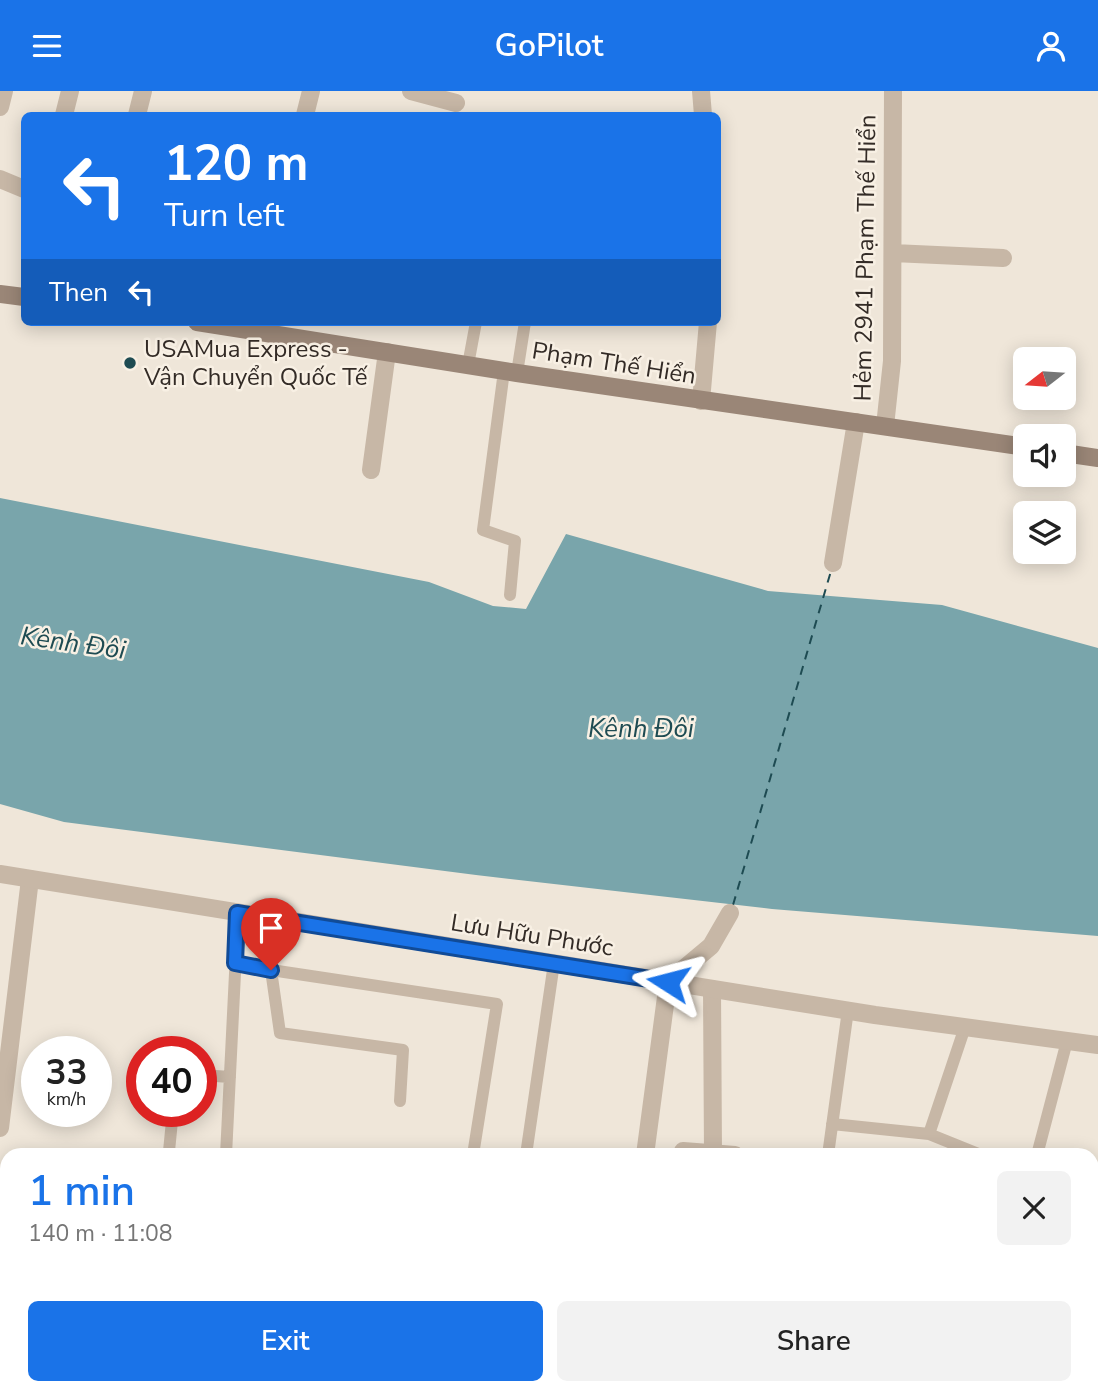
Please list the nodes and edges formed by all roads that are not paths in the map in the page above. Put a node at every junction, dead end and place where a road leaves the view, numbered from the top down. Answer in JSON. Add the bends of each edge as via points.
{"nodes":[{"id":1,"x":4,"y":91,"type":"edge"},
{"id":2,"x":70,"y":91,"type":"edge"},
{"id":3,"x":143,"y":91,"type":"edge"},
{"id":4,"x":311,"y":91,"type":"edge"},
{"id":5,"x":411,"y":91,"type":"edge"},
{"id":6,"x":701,"y":91,"type":"edge"},
{"id":7,"x":893,"y":91,"type":"edge"},
{"id":8,"x":456,"y":103,"type":"dead end"},
{"id":9,"x":0,"y":107,"type":"edge"},
{"id":10,"x":65,"y":112,"type":"edge"},
{"id":11,"x":138,"y":112,"type":"edge"},
{"id":12,"x":306,"y":112,"type":"edge"},
{"id":13,"x":703,"y":112,"type":"edge"},
{"id":14,"x":0,"y":179,"type":"edge"},
{"id":15,"x":21,"y":188,"type":"edge"},
{"id":16,"x":893,"y":253,"type":"junction"},
{"id":17,"x":1003,"y":258,"type":"dead end"},
{"id":18,"x":0,"y":293,"type":"edge"},
{"id":19,"x":21,"y":296,"type":"edge"},
{"id":20,"x":475,"y":326,"type":"edge"},
{"id":21,"x":524,"y":326,"type":"edge"},
{"id":22,"x":708,"y":326,"type":"edge"},
{"id":23,"x":267,"y":327,"type":"edge"},
{"id":24,"x":387,"y":352,"type":"junction"},
{"id":25,"x":468,"y":365,"type":"junction"},
{"id":26,"x":511,"y":372,"type":"junction"},
{"id":27,"x":701,"y":401,"type":"junction"},
{"id":28,"x":856,"y":422,"type":"junction"},
{"id":29,"x":885,"y":426,"type":"junction"},
{"id":30,"x":1013,"y":445,"type":"edge"},
{"id":31,"x":1076,"y":455,"type":"edge"},
{"id":32,"x":1098,"y":458,"type":"edge"},
{"id":33,"x":370,"y":470,"type":"dead end"},
{"id":34,"x":833,"y":563,"type":"dead end"},
{"id":35,"x":510,"y":595,"type":"dead end"},
{"id":36,"x":0,"y":874,"type":"edge"},
{"id":37,"x":30,"y":879,"type":"junction"},
{"id":38,"x":237,"y":913,"type":"junction"},
{"id":39,"x":730,"y":913,"type":"dead end"},
{"id":40,"x":235,"y":963,"type":"junction"},
{"id":41,"x":554,"y":964,"type":"junction"},
{"id":42,"x":271,"y":970,"type":"junction"},
{"id":43,"x":668,"y":982,"type":"junction"},
{"id":44,"x":712,"y":989,"type":"junction"},
{"id":45,"x":848,"y":1010,"type":"junction"},
{"id":46,"x":965,"y":1027,"type":"junction"},
{"id":47,"x":1067,"y":1041,"type":"junction"},
{"id":48,"x":1098,"y":1045,"type":"edge"},
{"id":49,"x":217,"y":1076,"type":"edge"},
{"id":50,"x":230,"y":1077,"type":"junction"},
{"id":51,"x":400,"y":1101,"type":"dead end"},
{"id":52,"x":832,"y":1124,"type":"junction"},
{"id":53,"x":171,"y":1127,"type":"edge"},
{"id":54,"x":0,"y":1128,"type":"edge"},
{"id":55,"x":929,"y":1134,"type":"junction"},
{"id":56,"x":169,"y":1148,"type":"edge"},
{"id":57,"x":226,"y":1148,"type":"edge"},
{"id":58,"x":474,"y":1148,"type":"edge"},
{"id":59,"x":527,"y":1148,"type":"edge"},
{"id":60,"x":646,"y":1148,"type":"edge"},
{"id":61,"x":713,"y":1148,"type":"edge"},
{"id":62,"x":829,"y":1148,"type":"edge"},
{"id":63,"x":964,"y":1148,"type":"edge"},
{"id":64,"x":1039,"y":1148,"type":"edge"}],
"edges":[{"from":1,"to":9,"type":"street"},
{"from":2,"to":10,"type":"street"},
{"from":3,"to":11,"type":"street"},
{"from":4,"to":12,"type":"street"},
{"from":5,"to":8,"type":"street"},
{"from":6,"to":13,"type":"street"},
{"from":7,"to":16,"type":"street","name":"Hẻm 2941 Phạm Thế Hiển"},
{"from":14,"to":15,"type":"street"},
{"from":16,"to":17,"type":"street"},
{"from":16,"to":29,"type":"street","name":"Hẻm 2941 Phạm Thế Hiển","via":[[892,361]]},
{"from":18,"to":19,"type":"main road"},
{"from":20,"to":25,"type":"lane"},
{"from":21,"to":26,"type":"lane"},
{"from":22,"to":27,"type":"street"},
{"from":23,"to":24,"type":"main road","name":"Phạm Thế Hiển"},
{"from":24,"to":25,"type":"main road","name":"Phạm Thế Hiển"},
{"from":24,"to":33,"type":"street"},
{"from":25,"to":26,"type":"main road","name":"Phạm Thế Hiển"},
{"from":26,"to":27,"type":"main road","name":"Phạm Thế Hiển"},
{"from":26,"to":35,"type":"lane","via":[[483,530],[515,541]]},
{"from":27,"to":28,"type":"main road","name":"Phạm Thế Hiển"},
{"from":28,"to":29,"type":"main road","name":"Phạm Thế Hiển"},
{"from":28,"to":34,"type":"street"},
{"from":29,"to":30,"type":"main road","name":"Phạm Thế Hiển"},
{"from":31,"to":32,"type":"main road"},
{"from":36,"to":37,"type":"street","name":"Lưu Hữu Phước"},
{"from":37,"to":38,"type":"street","name":"Lưu Hữu Phước"},
{"from":37,"to":54,"type":"street"},
{"from":38,"to":40,"type":"lane"},
{"from":38,"to":41,"type":"street","name":"Lưu Hữu Phước"},
{"from":39,"to":43,"type":"street","via":[[711,946]]},
{"from":40,"to":42,"type":"lane"},
{"from":40,"to":50,"type":"lane"},
{"from":41,"to":43,"type":"street","name":"Lưu Hữu Phước"},
{"from":41,"to":59,"type":"lane"},
{"from":42,"to":51,"type":"lane","via":[[280,1033],[403,1050]]},
{"from":42,"to":58,"type":"lane","via":[[497,1004]]},
{"from":43,"to":44,"type":"street","name":"Lưu Hữu Phước"},
{"from":43,"to":60,"type":"street"},
{"from":44,"to":45,"type":"street","name":"Lưu Hữu Phước"},
{"from":44,"to":61,"type":"street"},
{"from":45,"to":46,"type":"street","name":"Lưu Hữu Phước"},
{"from":45,"to":52,"type":"lane"},
{"from":46,"to":47,"type":"street","name":"Lưu Hữu Phước"},
{"from":46,"to":55,"type":"lane"},
{"from":47,"to":48,"type":"street","name":"Lưu Hữu Phước"},
{"from":47,"to":64,"type":"lane"},
{"from":49,"to":50,"type":"lane"},
{"from":50,"to":57,"type":"lane"},
{"from":52,"to":55,"type":"lane"},
{"from":52,"to":62,"type":"lane"},
{"from":53,"to":56,"type":"lane"},
{"from":55,"to":63,"type":"lane"}]}
